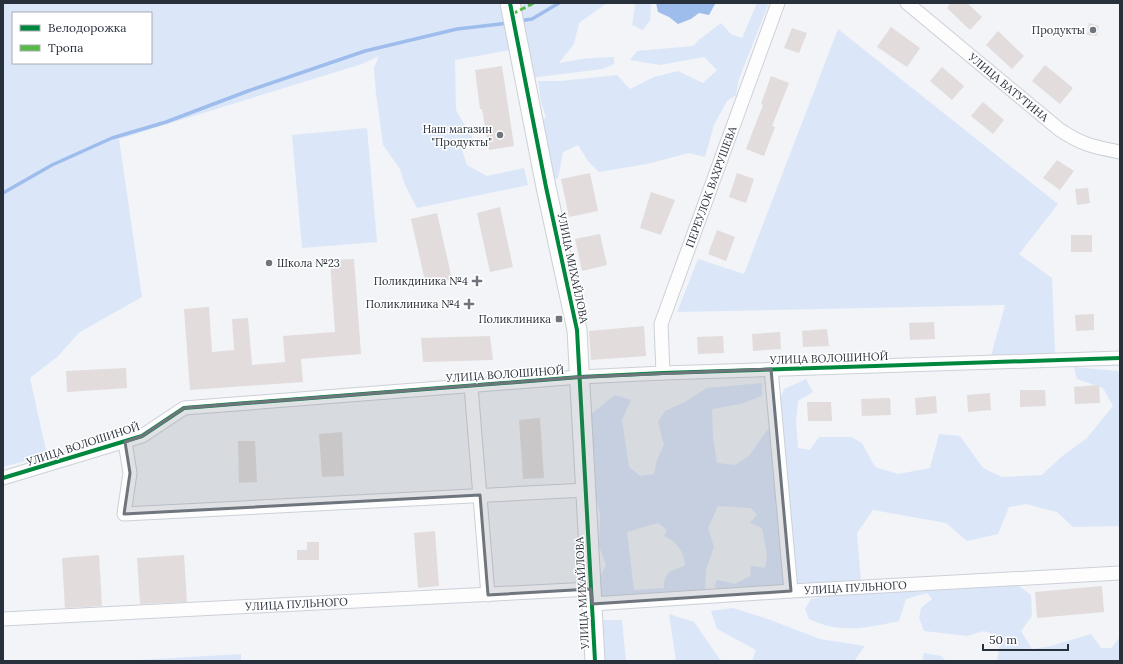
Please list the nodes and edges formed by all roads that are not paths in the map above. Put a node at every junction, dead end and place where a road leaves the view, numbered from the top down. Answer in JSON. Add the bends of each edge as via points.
{"nodes":[{"id":1,"x":778,"y":3,"type":"edge"},
{"id":2,"x":907,"y":3,"type":"edge"},
{"id":3,"x":512,"y":16,"type":"edge"},
{"id":4,"x":1120,"y":152,"type":"edge"},
{"id":5,"x":1120,"y":358,"type":"edge"},
{"id":6,"x":771,"y":369,"type":"junction"},
{"id":7,"x":664,"y":373,"type":"junction"},
{"id":8,"x":580,"y":378,"type":"junction"},
{"id":9,"x":471,"y":386,"type":"junction"},
{"id":10,"x":125,"y":442,"type":"junction"},
{"id":11,"x":3,"y":478,"type":"edge"},
{"id":12,"x":586,"y":490,"type":"junction"},
{"id":13,"x":480,"y":495,"type":"junction"},
{"id":14,"x":1120,"y":573,"type":"edge"},
{"id":15,"x":791,"y":591,"type":"junction"},
{"id":16,"x":488,"y":595,"type":"junction"},
{"id":17,"x":591,"y":597,"type":"junction"},
{"id":18,"x":3,"y":619,"type":"edge"},
{"id":19,"x":595,"y":661,"type":"edge"}],
"edges":[{"from":1,"to":7,"type":"street","name":"ПЕРЕУЛОК ВАХРУШЕВА","via":[[662,324]]},
{"from":2,"to":4,"type":"street","name":"УЛИЦА ВАТУТИНА","via":[[1060,130],[1092,147]]},
{"from":3,"to":8,"type":"street","name":"УЛИЦА МИХАЙЛОВА","via":[[577,330]]},
{"from":5,"to":6,"type":"street","name":"УЛИЦА ВОЛОШИНОЙ"},
{"from":6,"to":7,"type":"street","name":"УЛИЦА ВОЛОШИНОЙ"},
{"from":6,"to":15,"type":"street"},
{"from":7,"to":8,"type":"street","name":"УЛИЦА ВОЛОШИНОЙ"},
{"from":8,"to":9,"type":"street","name":"УЛИЦА ВОЛОШИНОЙ"},
{"from":8,"to":12,"type":"street","name":"УЛИЦА МИХАЙЛОВА"},
{"from":9,"to":10,"type":"street","name":"УЛИЦА ВОЛОШИНОЙ","via":[[184,408],[142,436]]},
{"from":9,"to":13,"type":"street"},
{"from":10,"to":11,"type":"street","name":"УЛИЦА ВОЛОШИНОЙ"},
{"from":10,"to":13,"type":"street","via":[[130,473],[124,514]]},
{"from":12,"to":13,"type":"street"},
{"from":12,"to":17,"type":"street","name":"УЛИЦА МИХАЙЛОВА"},
{"from":13,"to":16,"type":"street"},
{"from":14,"to":15,"type":"street","name":"УЛИЦА ПУЛЬНОГО"},
{"from":15,"to":17,"type":"street","name":"УЛИЦА ПУЛЬНОГО"},
{"from":16,"to":17,"type":"street","name":"УЛИЦА ПУЛЬНОГО"},
{"from":16,"to":18,"type":"street","name":"УЛИЦА ПУЛЬНОГО"},
{"from":17,"to":19,"type":"street","name":"УЛИЦА МИХАЙЛОВА"}]}
